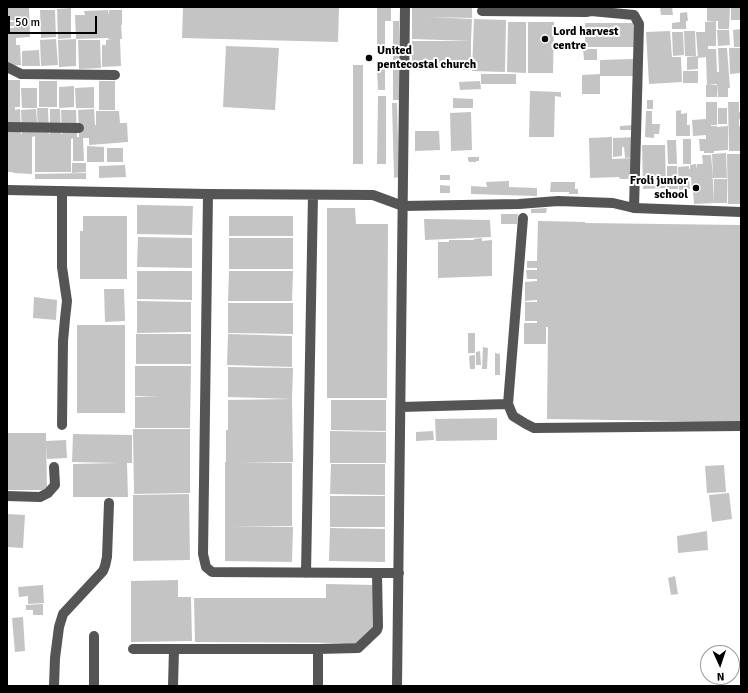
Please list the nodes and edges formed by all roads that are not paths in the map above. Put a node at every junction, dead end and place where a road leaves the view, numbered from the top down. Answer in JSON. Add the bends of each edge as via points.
{"nodes":[{"id":1,"x":405,"y":7,"type":"edge"},
{"id":2,"x":592,"y":9,"type":"edge"},
{"id":3,"x":482,"y":11,"type":"dead end"},
{"id":4,"x":7,"y":67,"type":"edge"},
{"id":5,"x":115,"y":75,"type":"dead end"},
{"id":6,"x":7,"y":127,"type":"edge"},
{"id":7,"x":79,"y":128,"type":"dead end"},
{"id":8,"x":7,"y":190,"type":"edge"},
{"id":9,"x":62,"y":191,"type":"junction"},
{"id":10,"x":208,"y":194,"type":"junction"},
{"id":11,"x":313,"y":195,"type":"junction"},
{"id":12,"x":403,"y":206,"type":"junction"},
{"id":13,"x":634,"y":208,"type":"junction"},
{"id":14,"x":741,"y":212,"type":"edge"},
{"id":15,"x":523,"y":218,"type":"dead end"},
{"id":16,"x":508,"y":404,"type":"junction"},
{"id":17,"x":401,"y":407,"type":"junction"},
{"id":18,"x":62,"y":425,"type":"dead end"},
{"id":19,"x":741,"y":426,"type":"edge"},
{"id":20,"x":54,"y":467,"type":"dead end"},
{"id":21,"x":7,"y":496,"type":"edge"},
{"id":22,"x":109,"y":503,"type":"dead end"},
{"id":23,"x":306,"y":573,"type":"junction"},
{"id":24,"x":377,"y":573,"type":"junction"},
{"id":25,"x":399,"y":573,"type":"junction"},
{"id":26,"x":94,"y":636,"type":"dead end"},
{"id":27,"x":133,"y":649,"type":"dead end"},
{"id":28,"x":174,"y":649,"type":"junction"},
{"id":29,"x":318,"y":649,"type":"junction"},
{"id":30,"x":54,"y":686,"type":"edge"},
{"id":31,"x":94,"y":686,"type":"edge"},
{"id":32,"x":173,"y":686,"type":"edge"},
{"id":33,"x":318,"y":686,"type":"edge"},
{"id":34,"x":397,"y":686,"type":"edge"}],
"edges":[{"from":1,"to":12,"type":"street"},
{"from":2,"to":3,"type":"street","via":[[578,12]]},
{"from":2,"to":13,"type":"street","via":[[634,14],[639,24]]},
{"from":4,"to":5,"type":"street","via":[[21,74]]},
{"from":6,"to":7,"type":"street"},
{"from":8,"to":9,"type":"street"},
{"from":9,"to":10,"type":"street"},
{"from":9,"to":18,"type":"street","via":[[62,267],[67,301],[63,340]]},
{"from":10,"to":11,"type":"street"},
{"from":10,"to":23,"type":"street","via":[[203,554],[206,567],[212,572]]},
{"from":11,"to":12,"type":"street","via":[[373,195]]},
{"from":11,"to":23,"type":"street"},
{"from":12,"to":13,"type":"street","via":[[558,201],[613,203]]},
{"from":12,"to":17,"type":"street"},
{"from":13,"to":14,"type":"street"},
{"from":15,"to":16,"type":"street"},
{"from":16,"to":17,"type":"street"},
{"from":16,"to":19,"type":"street","via":[[513,416],[534,428]]},
{"from":17,"to":25,"type":"street"},
{"from":20,"to":21,"type":"street","via":[[55,485],[48,493],[40,497]]},
{"from":22,"to":30,"type":"street","via":[[106,566],[63,614],[55,658]]},
{"from":23,"to":24,"type":"street"},
{"from":24,"to":25,"type":"street"},
{"from":24,"to":29,"type":"street","via":[[377,630],[358,648]]},
{"from":25,"to":34,"type":"street"},
{"from":26,"to":31,"type":"street"},
{"from":27,"to":28,"type":"street"},
{"from":28,"to":29,"type":"street"},
{"from":28,"to":32,"type":"street"},
{"from":29,"to":33,"type":"street"}]}
